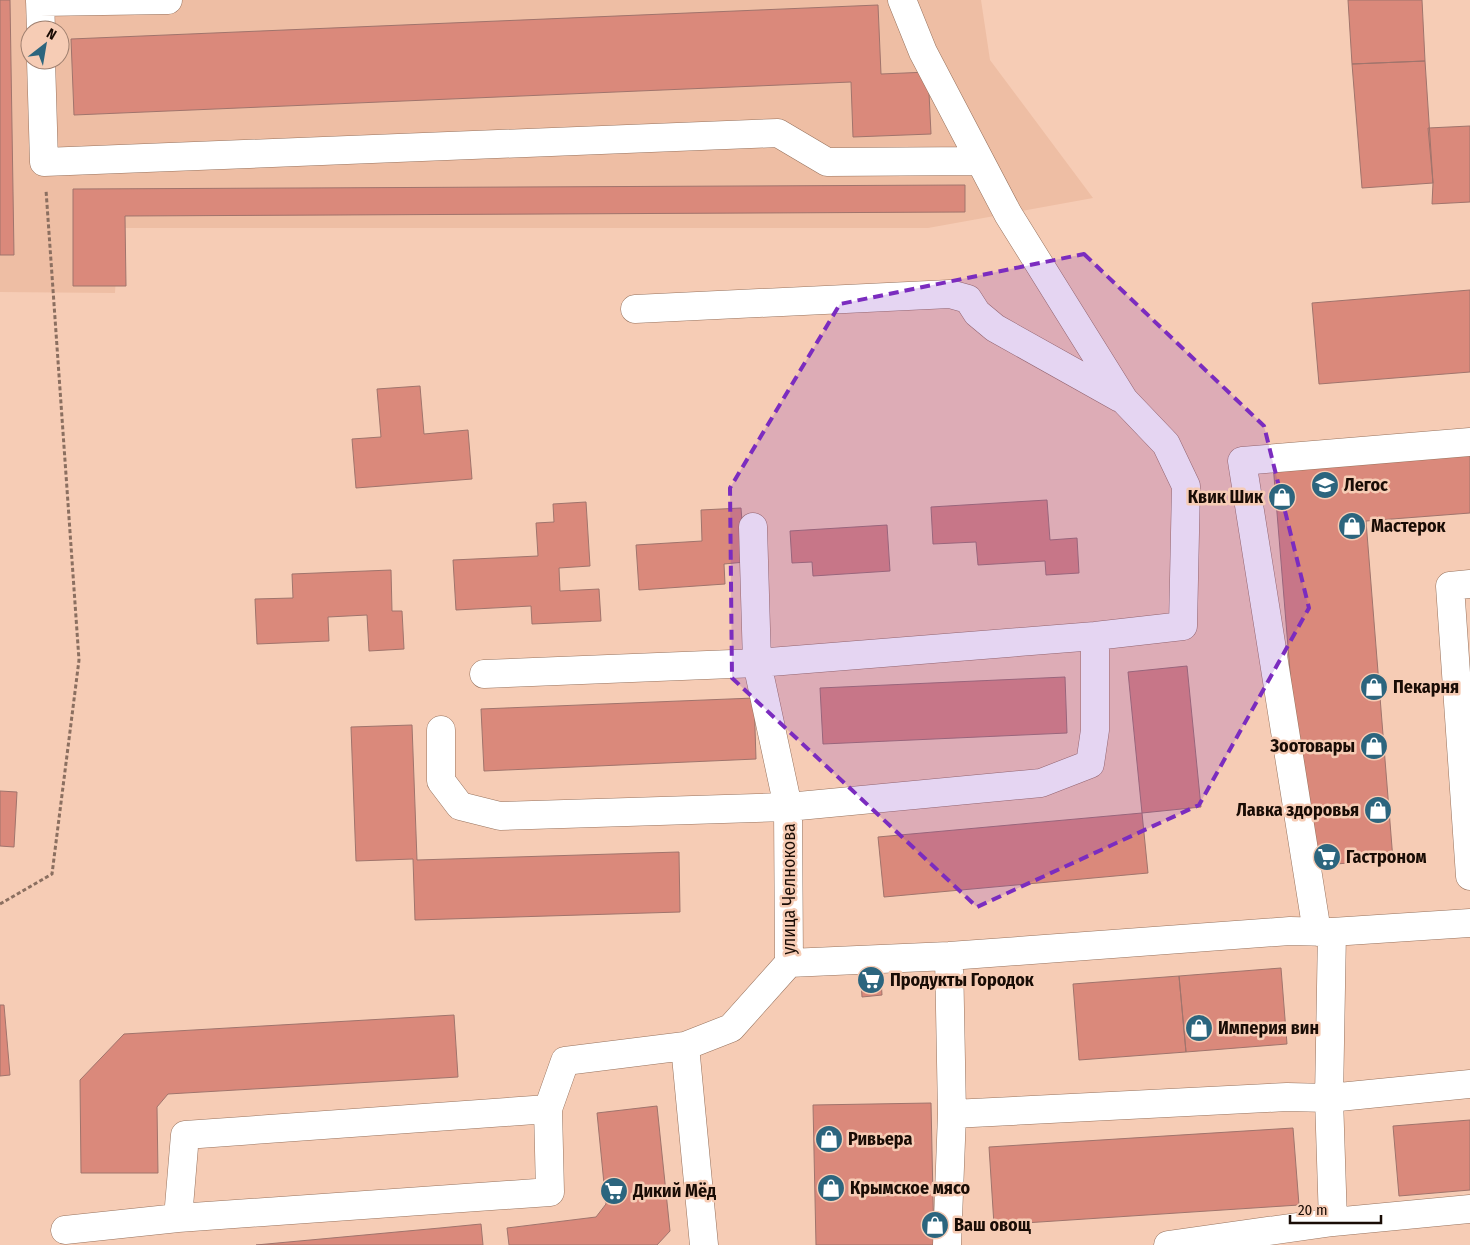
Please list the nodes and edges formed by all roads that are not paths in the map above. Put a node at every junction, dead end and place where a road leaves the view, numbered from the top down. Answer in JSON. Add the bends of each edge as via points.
{"nodes":[{"id":1,"x":168,"y":0,"type":"edge"},
{"id":2,"x":902,"y":0,"type":"edge"},
{"id":3,"x":40,"y":1,"type":"edge"},
{"id":4,"x":41,"y":20,"type":"edge"},
{"id":5,"x":41,"y":70,"type":"edge"},
{"id":6,"x":980,"y":161,"type":"junction"},
{"id":7,"x":635,"y":309,"type":"dead end"},
{"id":8,"x":1124,"y":400,"type":"junction"},
{"id":9,"x":1470,"y":442,"type":"edge"},
{"id":10,"x":753,"y":527,"type":"dead end"},
{"id":11,"x":1470,"y":584,"type":"edge"},
{"id":12,"x":1095,"y":636,"type":"junction"},
{"id":13,"x":757,"y":663,"type":"junction"},
{"id":14,"x":484,"y":674,"type":"dead end"},
{"id":15,"x":1464,"y":727,"type":"edge"},
{"id":16,"x":441,"y":730,"type":"dead end"},
{"id":17,"x":788,"y":807,"type":"junction"},
{"id":18,"x":1470,"y":876,"type":"edge"},
{"id":19,"x":1470,"y":923,"type":"edge"},
{"id":20,"x":1324,"y":932,"type":"junction"},
{"id":21,"x":949,"y":956,"type":"junction"},
{"id":22,"x":789,"y":963,"type":"junction"},
{"id":23,"x":685,"y":1046,"type":"junction"},
{"id":24,"x":1470,"y":1084,"type":"edge"},
{"id":25,"x":1329,"y":1098,"type":"junction"},
{"id":26,"x":548,"y":1109,"type":"junction"},
{"id":27,"x":952,"y":1114,"type":"junction"},
{"id":28,"x":1470,"y":1209,"type":"edge"},
{"id":29,"x":178,"y":1218,"type":"junction"},
{"id":30,"x":1333,"y":1222,"type":"junction"},
{"id":31,"x":64,"y":1230,"type":"dead end"},
{"id":32,"x":704,"y":1245,"type":"edge"},
{"id":33,"x":947,"y":1245,"type":"edge"},
{"id":34,"x":1168,"y":1245,"type":"edge"}],
"edges":[{"from":1,"to":3,"type":"street"},
{"from":2,"to":6,"type":"street","via":[[923,52]]},
{"from":3,"to":4,"type":"street"},
{"from":5,"to":6,"type":"street","via":[[44,162],[778,133],[827,162]]},
{"from":6,"to":8,"type":"street","via":[[1008,214]]},
{"from":7,"to":8,"type":"street","via":[[950,294],[968,299],[977,313],[995,328]]},
{"from":8,"to":12,"type":"street","via":[[1166,444],[1186,486],[1183,626]]},
{"from":9,"to":20,"type":"street","via":[[1242,461]]},
{"from":10,"to":13,"type":"street","name":"улица Челнокова"},
{"from":11,"to":15,"type":"street","via":[[1450,586]]},
{"from":12,"to":13,"type":"street"},
{"from":12,"to":17,"type":"street","via":[[1095,730],[1090,764],[1041,783]]},
{"from":13,"to":14,"type":"street"},
{"from":13,"to":17,"type":"street","name":"улица Челнокова"},
{"from":15,"to":18,"type":"street"},
{"from":16,"to":17,"type":"street","via":[[441,781],[460,806],[500,816]]},
{"from":17,"to":22,"type":"street","name":"улица Челнокова"},
{"from":19,"to":20,"type":"street"},
{"from":20,"to":21,"type":"street","via":[[1290,931]]},
{"from":20,"to":25,"type":"street"},
{"from":21,"to":22,"type":"street"},
{"from":21,"to":27,"type":"street"},
{"from":22,"to":23,"type":"street","name":"улица Челнокова","via":[[730,1028]]},
{"from":23,"to":26,"type":"street","name":"улица Челнокова","via":[[564,1061]]},
{"from":23,"to":32,"type":"street"},
{"from":24,"to":25,"type":"street"},
{"from":25,"to":27,"type":"street","via":[[1287,1097]]},
{"from":25,"to":30,"type":"street"},
{"from":26,"to":29,"type":"street","via":[[185,1135]]},
{"from":26,"to":29,"type":"street","via":[[550,1192]]},
{"from":27,"to":33,"type":"street"},
{"from":28,"to":30,"type":"street"},
{"from":29,"to":31,"type":"street"},
{"from":30,"to":34,"type":"street"}]}
